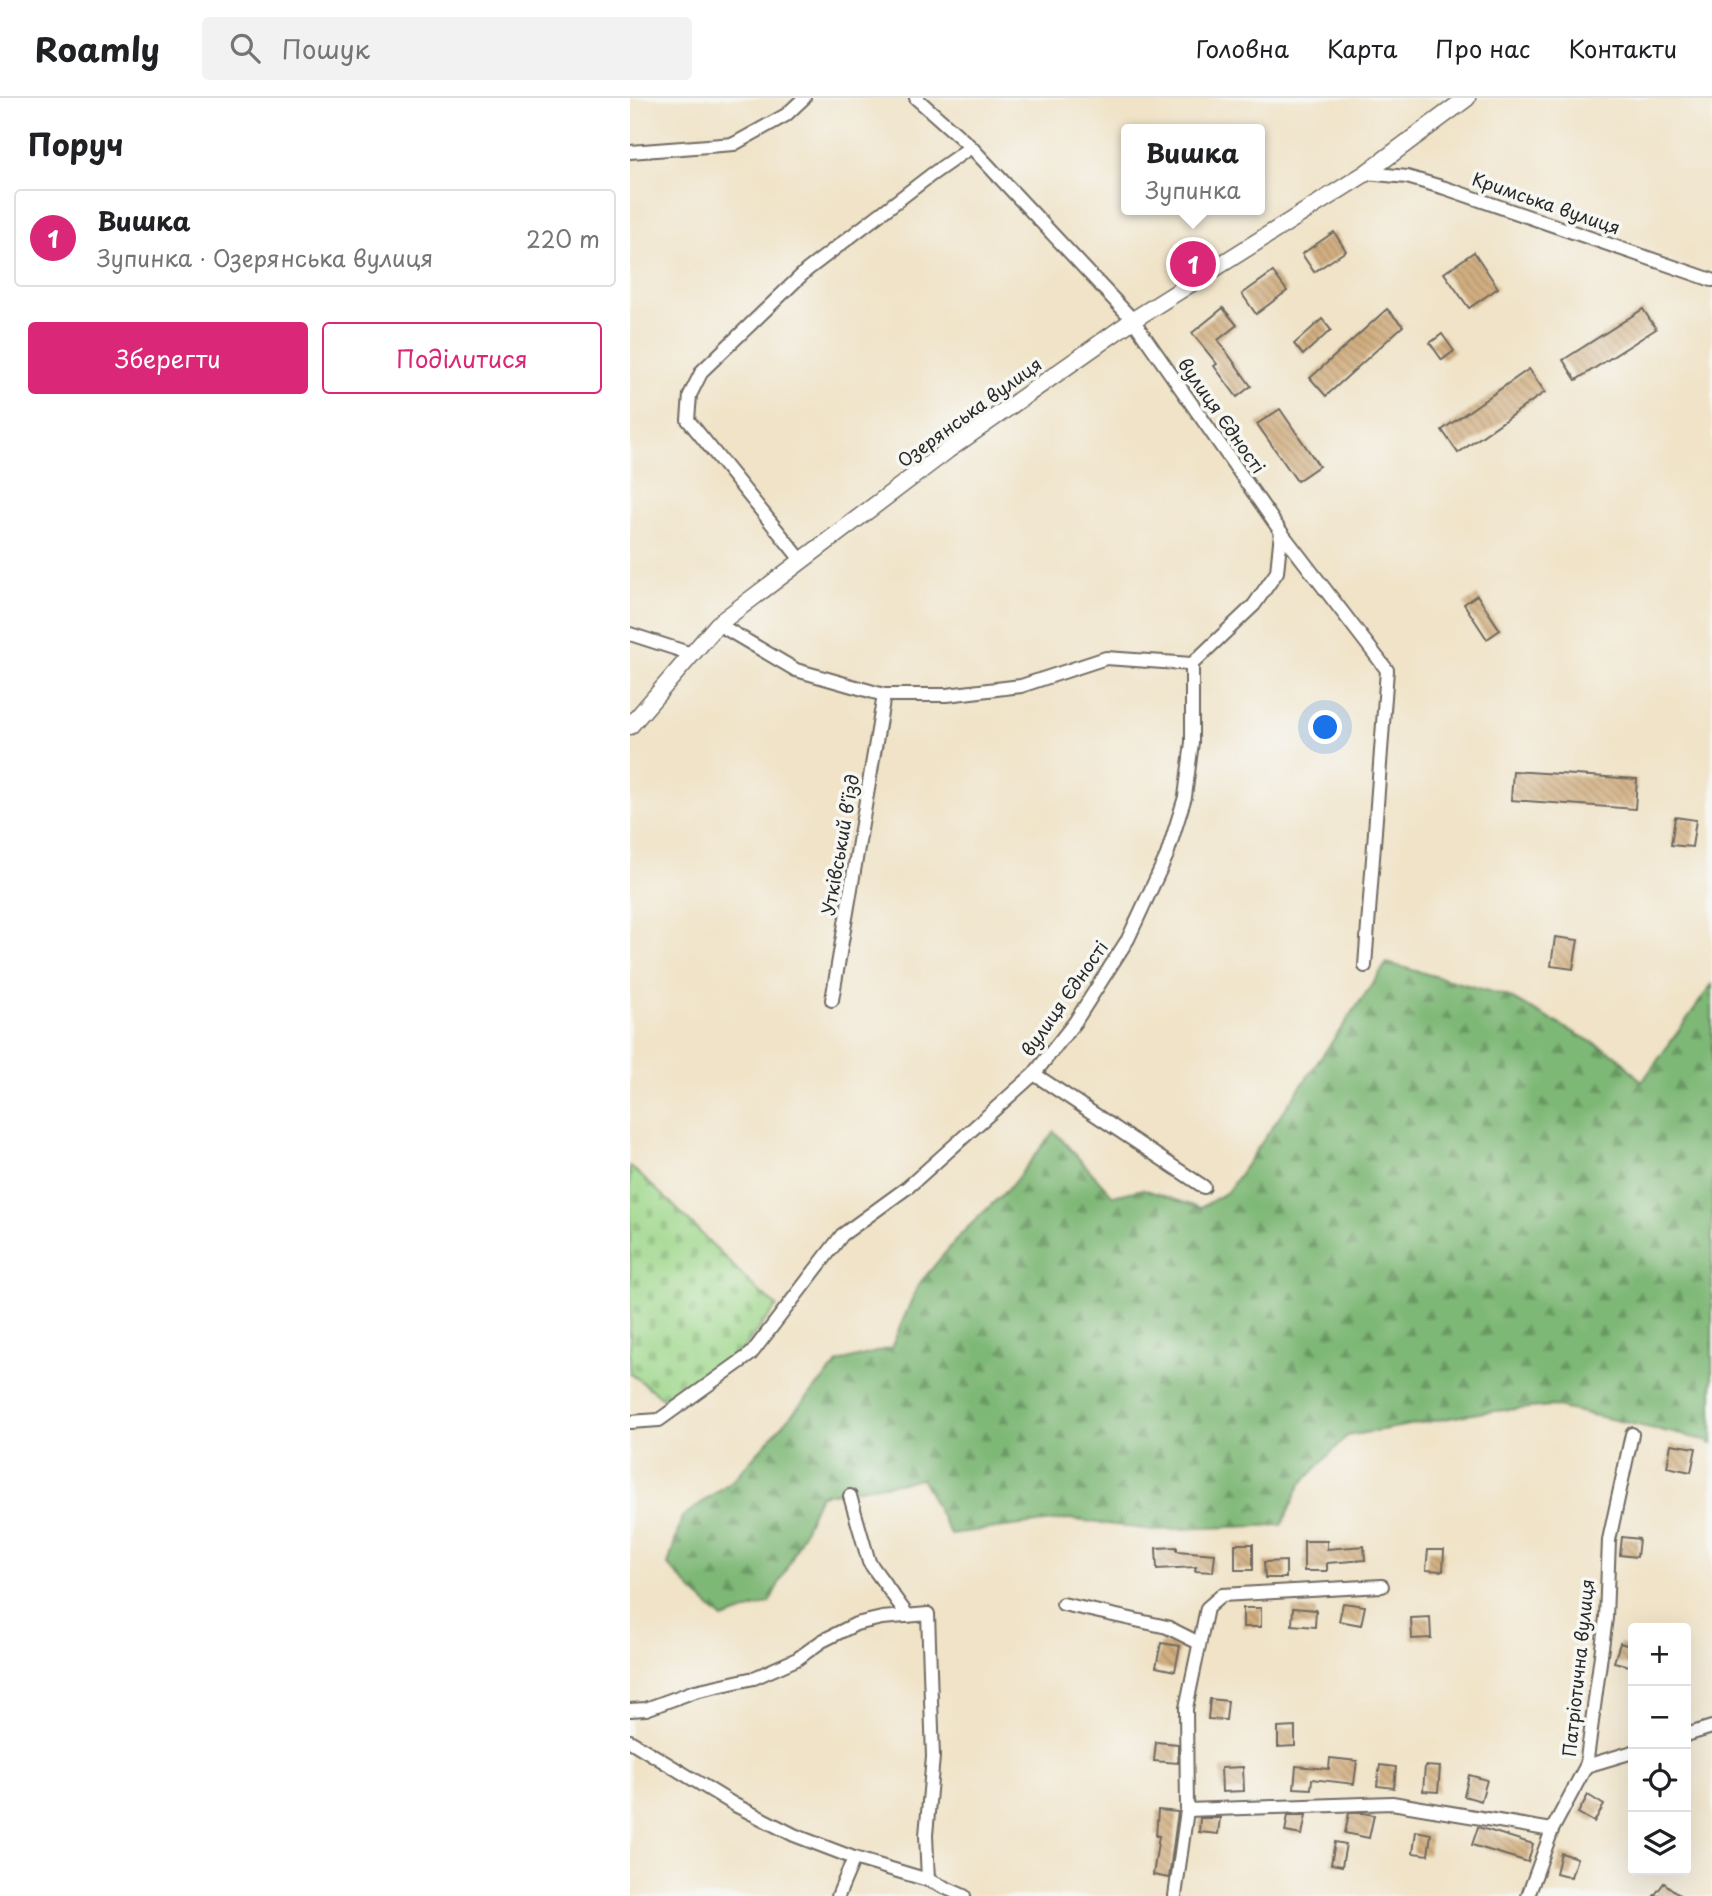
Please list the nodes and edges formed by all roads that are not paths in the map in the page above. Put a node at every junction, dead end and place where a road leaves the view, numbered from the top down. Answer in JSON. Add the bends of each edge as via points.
{"nodes":[{"id":1,"x":804,"y":98,"type":"edge"},
{"id":2,"x":916,"y":98,"type":"edge"},
{"id":3,"x":1467,"y":98,"type":"edge"},
{"id":4,"x":971,"y":147,"type":"junction"},
{"id":5,"x":630,"y":152,"type":"edge"},
{"id":6,"x":1366,"y":173,"type":"junction"},
{"id":7,"x":1712,"y":280,"type":"edge"},
{"id":8,"x":1133,"y":320,"type":"junction"},
{"id":9,"x":1281,"y":532,"type":"junction"},
{"id":10,"x":802,"y":561,"type":"junction"},
{"id":11,"x":718,"y":624,"type":"junction"},
{"id":12,"x":630,"y":634,"type":"edge"},
{"id":13,"x":692,"y":654,"type":"junction"},
{"id":14,"x":1192,"y":664,"type":"junction"},
{"id":15,"x":884,"y":695,"type":"junction"},
{"id":16,"x":630,"y":726,"type":"edge"},
{"id":17,"x":1365,"y":966,"type":"dead end"},
{"id":18,"x":832,"y":1000,"type":"dead end"},
{"id":19,"x":1034,"y":1074,"type":"junction"},
{"id":20,"x":1204,"y":1187,"type":"dead end"},
{"id":21,"x":630,"y":1422,"type":"edge"},
{"id":22,"x":1632,"y":1434,"type":"dead end"},
{"id":23,"x":850,"y":1496,"type":"dead end"},
{"id":24,"x":1382,"y":1586,"type":"dead end"},
{"id":25,"x":1063,"y":1604,"type":"dead end"},
{"id":26,"x":908,"y":1616,"type":"junction"},
{"id":27,"x":1199,"y":1643,"type":"junction"},
{"id":28,"x":630,"y":1710,"type":"edge"},
{"id":29,"x":1712,"y":1727,"type":"edge"},
{"id":30,"x":1691,"y":1733,"type":"edge"},
{"id":31,"x":630,"y":1741,"type":"edge"},
{"id":32,"x":1628,"y":1753,"type":"edge"},
{"id":33,"x":1586,"y":1766,"type":"junction"},
{"id":34,"x":1187,"y":1810,"type":"junction"},
{"id":35,"x":1552,"y":1830,"type":"junction"},
{"id":36,"x":854,"y":1858,"type":"junction"},
{"id":37,"x":928,"y":1880,"type":"junction"},
{"id":38,"x":838,"y":1896,"type":"edge"},
{"id":39,"x":964,"y":1896,"type":"edge"},
{"id":40,"x":1175,"y":1896,"type":"edge"},
{"id":41,"x":1528,"y":1896,"type":"edge"}],
"edges":[{"from":1,"to":5,"type":"street","via":[[786,115],[734,144]]},
{"from":2,"to":4,"type":"street","name":"вулиця Єдності"},
{"from":3,"to":6,"type":"street","name":"Озерянська вулиця"},
{"from":4,"to":8,"type":"street","name":"вулиця Єдності"},
{"from":4,"to":10,"type":"street","via":[[807,270],[702,371],[690,395],[688,420]]},
{"from":6,"to":7,"type":"street","name":"Кримська вулиця","via":[[1407,177],[1445,188]]},
{"from":6,"to":8,"type":"street","name":"Озерянська вулиця"},
{"from":8,"to":9,"type":"street","name":"вулиця Єдності"},
{"from":8,"to":10,"type":"street","name":"Озерянська вулиця","via":[[948,450]]},
{"from":9,"to":14,"type":"street","via":[[1277,572],[1254,605]]},
{"from":9,"to":17,"type":"street","name":"вулиця Єдності","via":[[1387,670]]},
{"from":10,"to":11,"type":"street","name":"Озерянська вулиця"},
{"from":11,"to":13,"type":"street","name":"Озерянська вулиця"},
{"from":11,"to":15,"type":"street","via":[[796,670]]},
{"from":12,"to":13,"type":"street"},
{"from":13,"to":16,"type":"street","name":"Озерянська вулиця"},
{"from":14,"to":15,"type":"street","via":[[1106,658],[1021,686],[947,695]]},
{"from":14,"to":19,"type":"street","name":"вулиця Єдності","via":[[1192,742],[1185,797],[1167,855],[1128,939],[1075,1022]]},
{"from":15,"to":18,"type":"street","name":"Утківський в'їзд"},
{"from":19,"to":20,"type":"street"},
{"from":19,"to":21,"type":"street","name":"вулиця Єдності","via":[[908,1188],[842,1235],[751,1354],[659,1420]]},
{"from":22,"to":33,"type":"street","name":"Патріотична вулиця","via":[[1609,1540],[1606,1618]]},
{"from":23,"to":26,"type":"street","via":[[869,1562]]},
{"from":24,"to":27,"type":"street","via":[[1222,1595],[1207,1608]]},
{"from":25,"to":27,"type":"street","via":[[1167,1627]]},
{"from":26,"to":28,"type":"street","via":[[856,1624],[754,1678]]},
{"from":26,"to":37,"type":"street","via":[[928,1614],[933,1756],[926,1835]]},
{"from":27,"to":34,"type":"street","via":[[1186,1708]]},
{"from":29,"to":30,"type":"street"},
{"from":31,"to":36,"type":"street","via":[[736,1805],[794,1835]]},
{"from":32,"to":33,"type":"street"},
{"from":33,"to":35,"type":"street","name":"Патріотична вулиця"},
{"from":34,"to":35,"type":"street","via":[[1392,1803]]},
{"from":34,"to":40,"type":"street"},
{"from":35,"to":41,"type":"street","name":"Патріотична вулиця"},
{"from":36,"to":37,"type":"street"},
{"from":36,"to":38,"type":"street"},
{"from":37,"to":39,"type":"street"}]}
